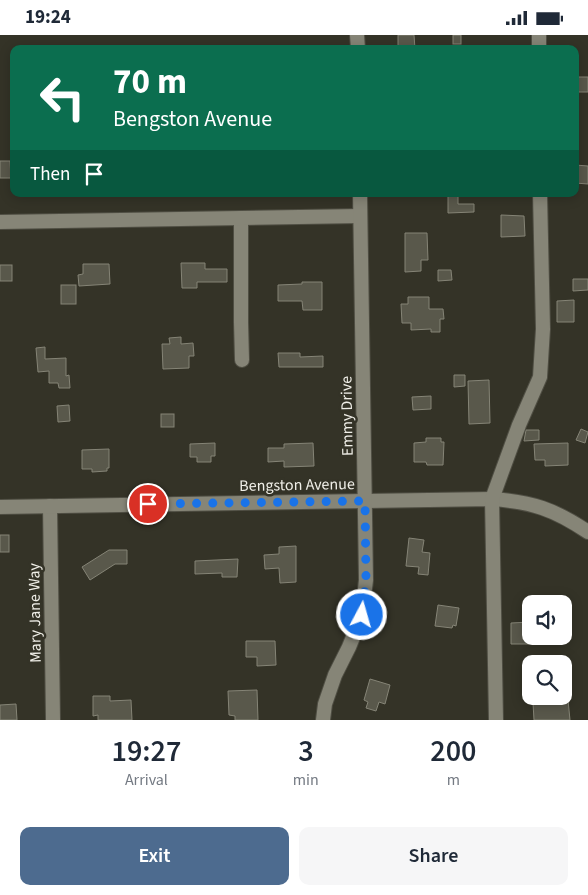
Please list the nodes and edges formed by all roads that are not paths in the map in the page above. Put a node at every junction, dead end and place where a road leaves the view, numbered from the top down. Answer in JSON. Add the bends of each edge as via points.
{"nodes":[{"id":1,"x":360,"y":197,"type":"edge"},
{"id":2,"x":540,"y":197,"type":"edge"},
{"id":3,"x":360,"y":216,"type":"junction"},
{"id":4,"x":241,"y":218,"type":"junction"},
{"id":5,"x":0,"y":222,"type":"edge"},
{"id":6,"x":242,"y":360,"type":"dead end"},
{"id":7,"x":492,"y":499,"type":"junction"},
{"id":8,"x":365,"y":501,"type":"junction"},
{"id":9,"x":50,"y":506,"type":"junction"},
{"id":10,"x":0,"y":507,"type":"edge"},
{"id":11,"x":588,"y":532,"type":"edge"},
{"id":12,"x":54,"y":720,"type":"edge"},
{"id":13,"x":323,"y":720,"type":"edge"},
{"id":14,"x":496,"y":720,"type":"edge"}],
"edges":[{"from":1,"to":3,"type":"street","name":"Emmy Drive"},
{"from":2,"to":7,"type":"street","via":[[543,329],[540,377]]},
{"from":3,"to":4,"type":"street"},
{"from":3,"to":8,"type":"street","name":"Emmy Drive"},
{"from":4,"to":5,"type":"street"},
{"from":4,"to":6,"type":"street"},
{"from":7,"to":8,"type":"street","name":"Bengston Avenue"},
{"from":7,"to":11,"type":"street","name":"Bengston Avenue","via":[[543,507]]},
{"from":7,"to":14,"type":"street"},
{"from":8,"to":9,"type":"street","name":"Bengston Avenue"},
{"from":8,"to":13,"type":"street","name":"Emmy Drive","via":[[366,579],[362,615],[335,675]]},
{"from":9,"to":10,"type":"street","name":"Bengston Avenue"},
{"from":9,"to":12,"type":"street","name":"Mary Jane Way"}]}
